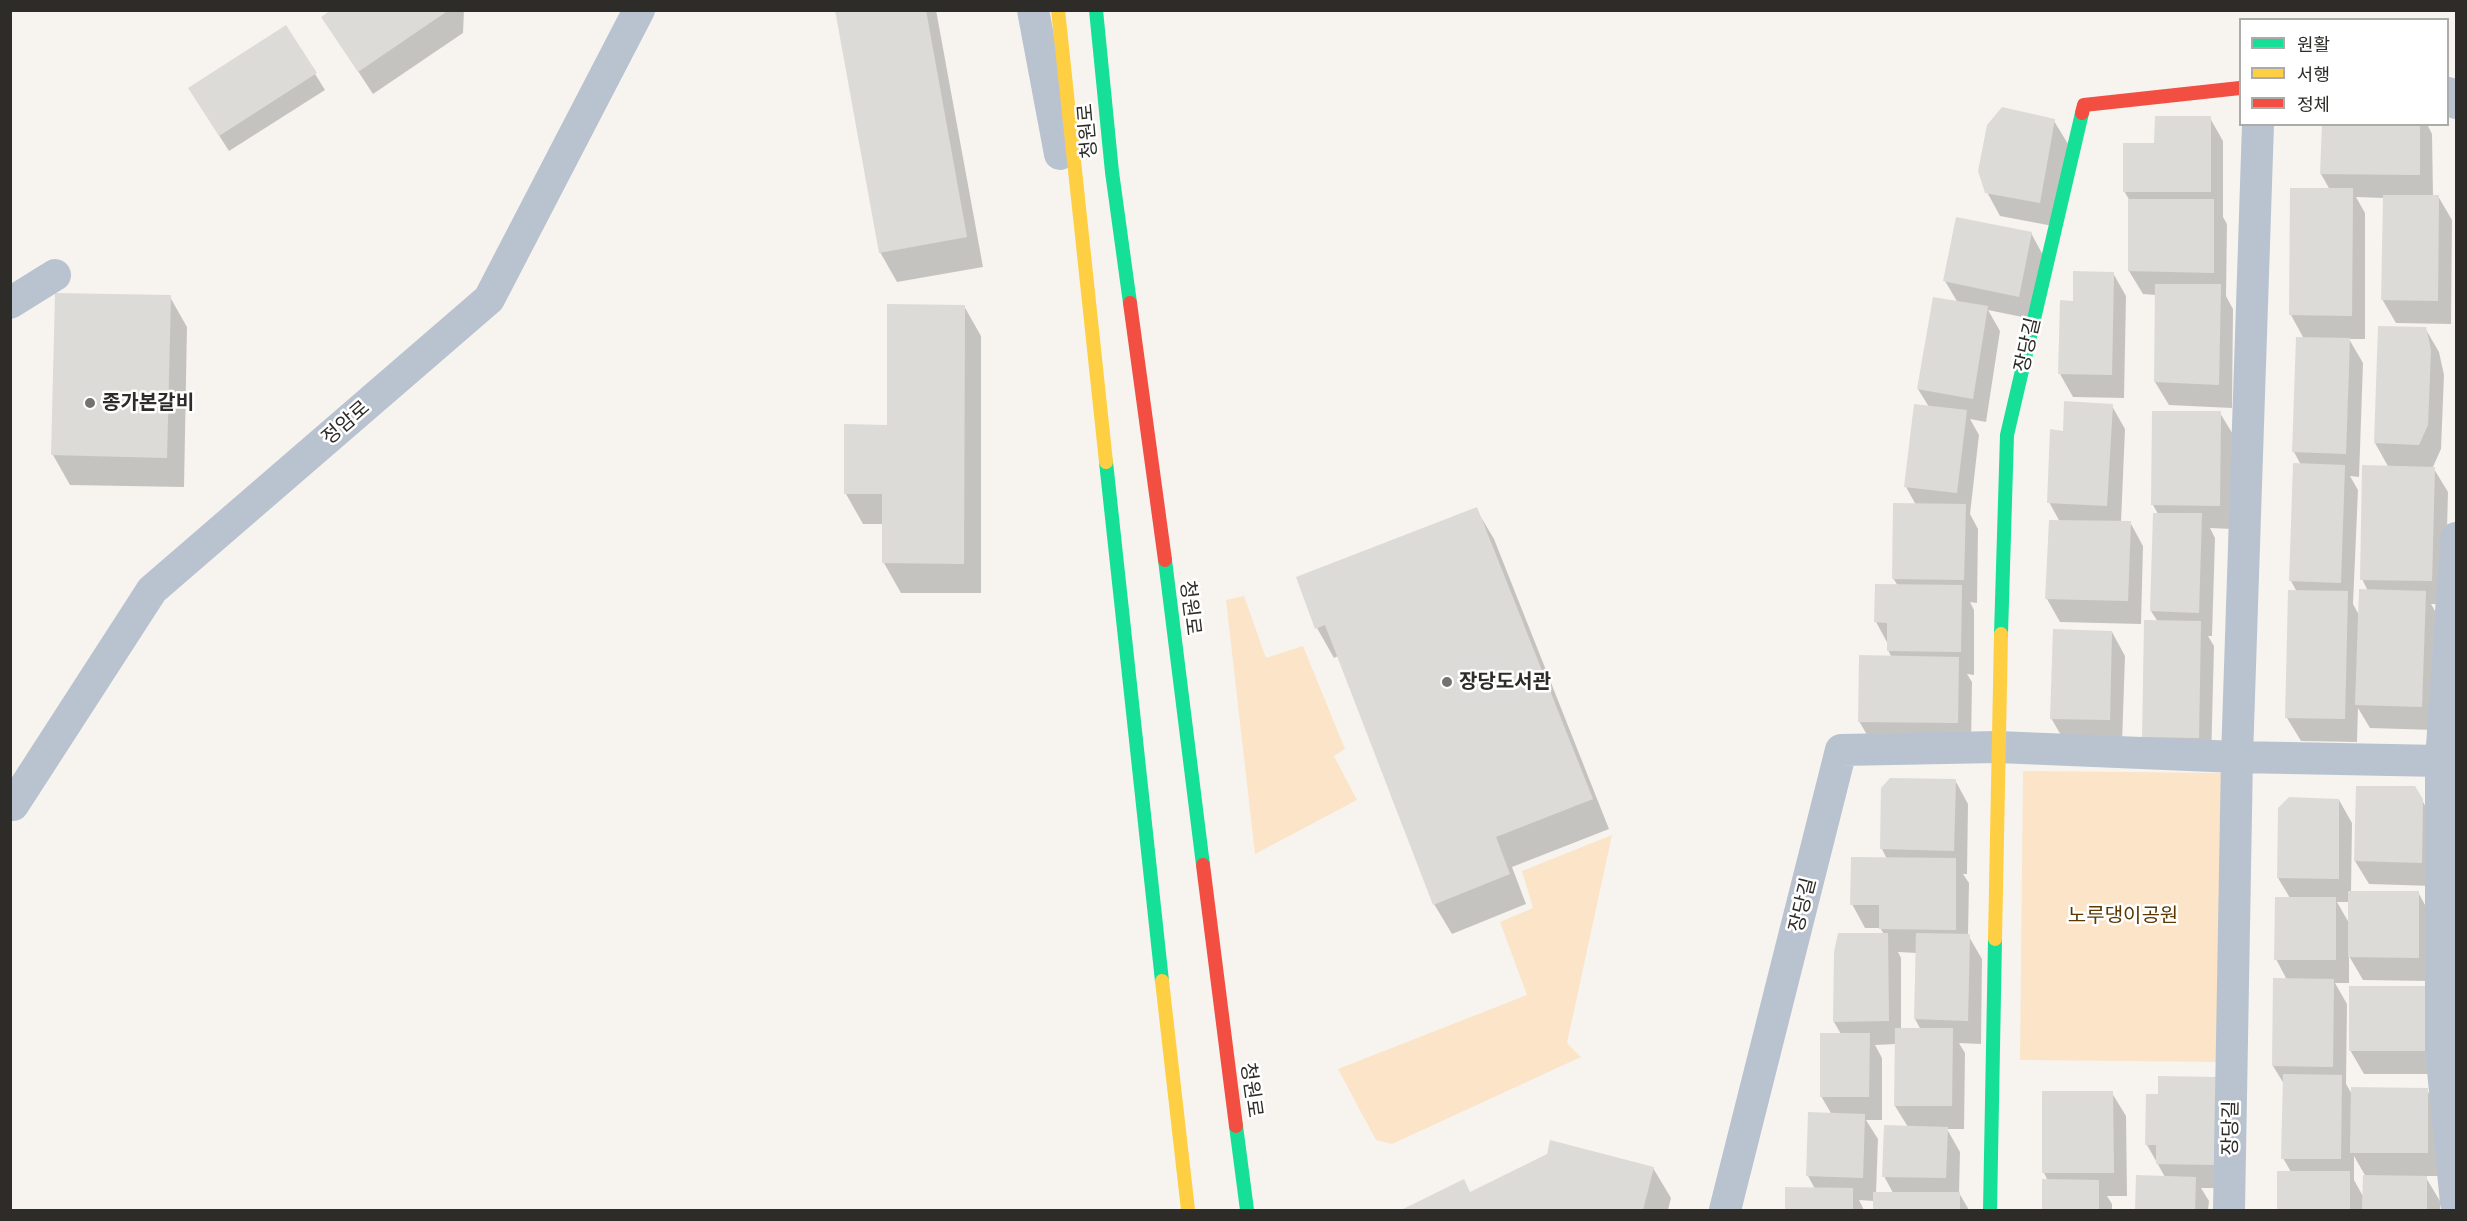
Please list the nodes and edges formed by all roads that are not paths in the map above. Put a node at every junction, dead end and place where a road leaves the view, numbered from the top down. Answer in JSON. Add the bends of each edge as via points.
{"nodes":[{"id":1,"x":639,"y":10,"type":"edge"},
{"id":2,"x":1033,"y":10,"type":"edge"},
{"id":3,"x":1058,"y":10,"type":"edge"},
{"id":4,"x":1096,"y":10,"type":"edge"},
{"id":5,"x":2239,"y":88,"type":"edge"},
{"id":6,"x":2258,"y":126,"type":"edge"},
{"id":7,"x":55,"y":275,"type":"dead end"},
{"id":8,"x":1087,"y":298,"type":"junction"},
{"id":9,"x":10,"y":303,"type":"edge"},
{"id":10,"x":2457,"y":538,"type":"edge"},
{"id":11,"x":1998,"y":747,"type":"junction"},
{"id":12,"x":2237,"y":757,"type":"junction"},
{"id":13,"x":2441,"y":761,"type":"junction"},
{"id":14,"x":10,"y":805,"type":"edge"},
{"id":15,"x":2457,"y":1203,"type":"edge"},
{"id":16,"x":1188,"y":1210,"type":"edge"},
{"id":17,"x":1247,"y":1210,"type":"edge"},
{"id":18,"x":1725,"y":1210,"type":"edge"},
{"id":19,"x":1990,"y":1210,"type":"edge"},
{"id":20,"x":2229,"y":1210,"type":"edge"}],
"edges":[{"from":1,"to":14,"type":"street","name":"정암로","via":[[489,299],[152,590]]},
{"from":2,"to":8,"type":"street"},
{"from":3,"to":8,"type":"main road","name":"청원로"},
{"from":4,"to":17,"type":"main road","name":"청원로","via":[[1112,172]]},
{"from":5,"to":11,"type":"main road","name":"장당길","via":[[2084,105],[2007,435]]},
{"from":6,"to":12,"type":"street","name":"장당길"},
{"from":7,"to":9,"type":"street"},
{"from":8,"to":16,"type":"main road","name":"청원로"},
{"from":10,"to":13,"type":"street"},
{"from":11,"to":12,"type":"street","name":"장당길"},
{"from":11,"to":18,"type":"street","name":"장당길","via":[[1841,750]]},
{"from":11,"to":19,"type":"main road","name":"장당길"},
{"from":12,"to":13,"type":"street","name":"장당길"},
{"from":12,"to":20,"type":"street","name":"장당길"},
{"from":13,"to":15,"type":"street","via":[[2440,1050]]}]}
